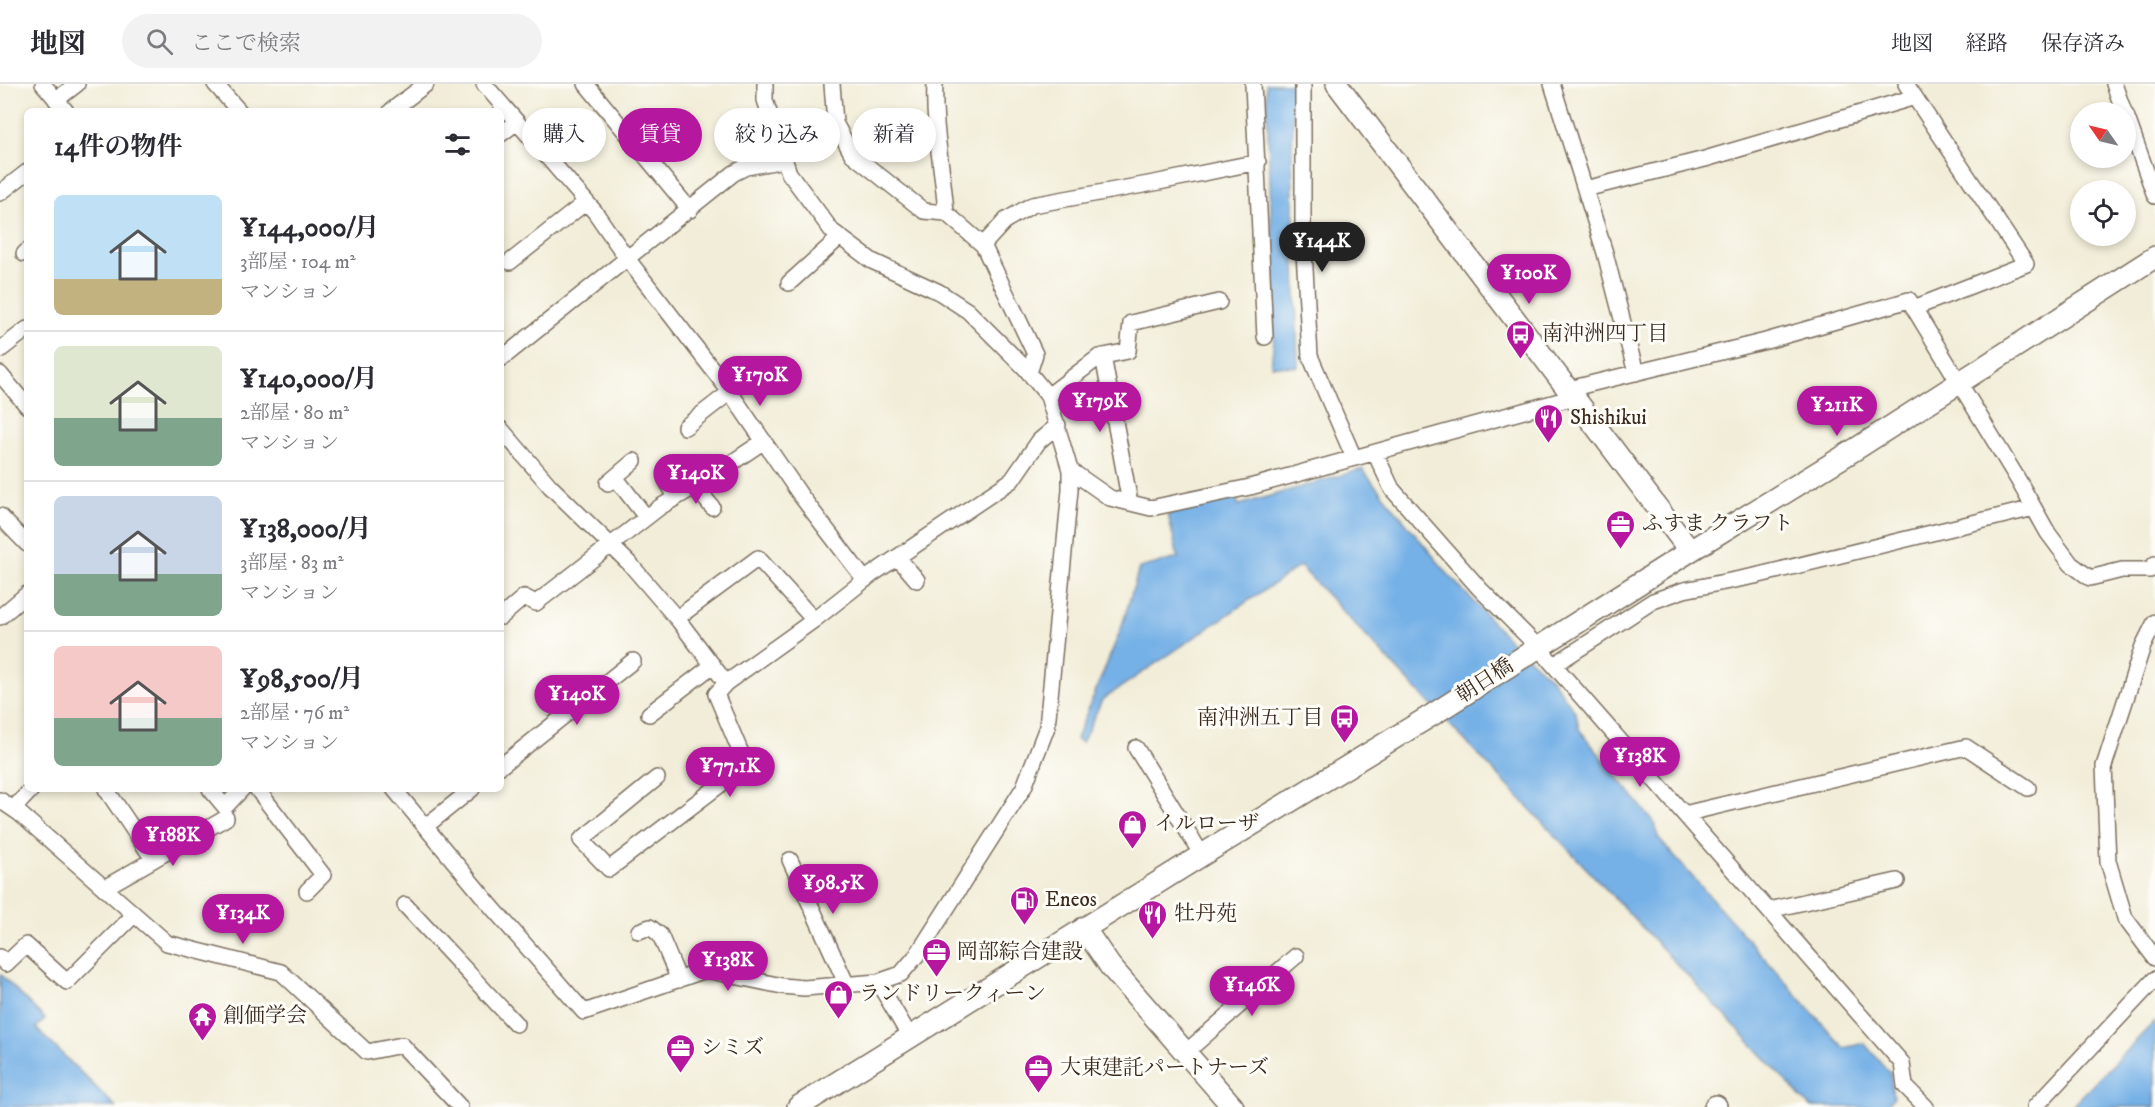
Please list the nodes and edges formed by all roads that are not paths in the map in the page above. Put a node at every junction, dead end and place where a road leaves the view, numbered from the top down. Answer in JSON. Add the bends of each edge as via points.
{"nodes":[{"id":1,"x":43,"y":84,"type":"edge"},
{"id":2,"x":77,"y":84,"type":"edge"},
{"id":3,"x":215,"y":84,"type":"edge"},
{"id":4,"x":426,"y":84,"type":"edge"},
{"id":5,"x":484,"y":84,"type":"edge"},
{"id":6,"x":586,"y":84,"type":"edge"},
{"id":7,"x":765,"y":84,"type":"edge"},
{"id":8,"x":832,"y":84,"type":"edge"},
{"id":9,"x":935,"y":84,"type":"edge"},
{"id":10,"x":1253,"y":84,"type":"edge"},
{"id":11,"x":1303,"y":84,"type":"edge"},
{"id":12,"x":1337,"y":84,"type":"edge"},
{"id":13,"x":1552,"y":84,"type":"edge"},
{"id":14,"x":2114,"y":84,"type":"edge"},
{"id":15,"x":1911,"y":90,"type":"edge"},
{"id":16,"x":2121,"y":102,"type":"edge"},
{"id":17,"x":61,"y":106,"type":"edge"},
{"id":18,"x":236,"y":108,"type":"edge"},
{"id":19,"x":395,"y":108,"type":"edge"},
{"id":20,"x":768,"y":108,"type":"edge"},
{"id":21,"x":517,"y":122,"type":"junction"},
{"id":22,"x":504,"y":132,"type":"edge"},
{"id":23,"x":2136,"y":144,"type":"edge"},
{"id":24,"x":747,"y":162,"type":"edge"},
{"id":25,"x":773,"y":162,"type":"edge"},
{"id":26,"x":785,"y":162,"type":"edge"},
{"id":27,"x":1258,"y":162,"type":"junction"},
{"id":28,"x":746,"y":167,"type":"junction"},
{"id":29,"x":24,"y":174,"type":"edge"},
{"id":30,"x":1585,"y":189,"type":"junction"},
{"id":31,"x":0,"y":193,"type":"edge"},
{"id":32,"x":2155,"y":196,"type":"edge"},
{"id":33,"x":586,"y":202,"type":"junction"},
{"id":34,"x":690,"y":210,"type":"junction"},
{"id":35,"x":945,"y":213,"type":"junction"},
{"id":36,"x":840,"y":237,"type":"junction"},
{"id":37,"x":983,"y":245,"type":"junction"},
{"id":38,"x":626,"y":257,"type":"junction"},
{"id":39,"x":2155,"y":257,"type":"edge"},
{"id":40,"x":510,"y":262,"type":"dead end"},
{"id":41,"x":789,"y":283,"type":"dead end"},
{"id":42,"x":1219,"y":302,"type":"dead end"},
{"id":43,"x":1914,"y":308,"type":"junction"},
{"id":44,"x":24,"y":331,"type":"edge"},
{"id":45,"x":1265,"y":337,"type":"dead end"},
{"id":46,"x":0,"y":350,"type":"edge"},
{"id":47,"x":1103,"y":356,"type":"junction"},
{"id":48,"x":504,"y":357,"type":"edge"},
{"id":49,"x":1029,"y":373,"type":"junction"},
{"id":50,"x":1636,"y":373,"type":"junction"},
{"id":51,"x":0,"y":374,"type":"edge"},
{"id":52,"x":1960,"y":382,"type":"junction"},
{"id":53,"x":730,"y":392,"type":"junction"},
{"id":54,"x":1571,"y":393,"type":"junction"},
{"id":55,"x":1048,"y":396,"type":"junction"},
{"id":56,"x":24,"y":402,"type":"edge"},
{"id":57,"x":1058,"y":425,"type":"junction"},
{"id":58,"x":685,"y":427,"type":"dead end"},
{"id":59,"x":504,"y":432,"type":"edge"},
{"id":60,"x":764,"y":441,"type":"junction"},
{"id":61,"x":1375,"y":453,"type":"junction"},
{"id":62,"x":1354,"y":458,"type":"junction"},
{"id":63,"x":634,"y":461,"type":"dead end"},
{"id":64,"x":1070,"y":470,"type":"junction"},
{"id":65,"x":668,"y":483,"type":"dead end"},
{"id":66,"x":694,"y":486,"type":"junction"},
{"id":67,"x":676,"y":497,"type":"junction"},
{"id":68,"x":1130,"y":503,"type":"junction"},
{"id":69,"x":712,"y":507,"type":"dead end"},
{"id":70,"x":2034,"y":508,"type":"junction"},
{"id":71,"x":0,"y":516,"type":"edge"},
{"id":72,"x":646,"y":517,"type":"junction"},
{"id":73,"x":24,"y":541,"type":"edge"},
{"id":74,"x":612,"y":545,"type":"junction"},
{"id":75,"x":1690,"y":551,"type":"junction"},
{"id":76,"x":898,"y":558,"type":"junction"},
{"id":77,"x":2155,"y":564,"type":"edge"},
{"id":78,"x":865,"y":580,"type":"junction"},
{"id":79,"x":917,"y":580,"type":"dead end"},
{"id":80,"x":24,"y":597,"type":"edge"},
{"id":81,"x":504,"y":614,"type":"edge"},
{"id":82,"x":0,"y":617,"type":"edge"},
{"id":83,"x":677,"y":618,"type":"junction"},
{"id":84,"x":814,"y":620,"type":"junction"},
{"id":85,"x":2155,"y":622,"type":"edge"},
{"id":86,"x":1538,"y":647,"type":"junction"},
{"id":87,"x":633,"y":661,"type":"dead end"},
{"id":88,"x":713,"y":664,"type":"junction"},
{"id":89,"x":1554,"y":665,"type":"junction"},
{"id":90,"x":726,"y":683,"type":"junction"},
{"id":91,"x":649,"y":714,"type":"dead end"},
{"id":92,"x":1136,"y":748,"type":"dead end"},
{"id":93,"x":504,"y":764,"type":"edge"},
{"id":94,"x":657,"y":778,"type":"dead end"},
{"id":95,"x":2028,"y":788,"type":"dead end"},
{"id":96,"x":27,"y":792,"type":"edge"},
{"id":97,"x":108,"y":792,"type":"edge"},
{"id":98,"x":212,"y":792,"type":"edge"},
{"id":99,"x":239,"y":792,"type":"edge"},
{"id":100,"x":259,"y":792,"type":"edge"},
{"id":101,"x":396,"y":792,"type":"edge"},
{"id":102,"x":468,"y":792,"type":"edge"},
{"id":103,"x":7,"y":804,"type":"edge"},
{"id":104,"x":1684,"y":814,"type":"junction"},
{"id":105,"x":225,"y":818,"type":"dead end"},
{"id":106,"x":426,"y":826,"type":"junction"},
{"id":107,"x":1202,"y":855,"type":"junction"},
{"id":108,"x":153,"y":860,"type":"junction"},
{"id":109,"x":790,"y":860,"type":"dead end"},
{"id":110,"x":1897,"y":881,"type":"dead end"},
{"id":111,"x":104,"y":888,"type":"junction"},
{"id":112,"x":307,"y":891,"type":"dead end"},
{"id":113,"x":405,"y":905,"type":"dead end"},
{"id":114,"x":1769,"y":910,"type":"junction"},
{"id":115,"x":134,"y":915,"type":"junction"},
{"id":116,"x":1084,"y":928,"type":"junction"},
{"id":117,"x":639,"y":931,"type":"dead end"},
{"id":118,"x":1296,"y":956,"type":"dead end"},
{"id":119,"x":0,"y":957,"type":"edge"},
{"id":120,"x":2155,"y":958,"type":"edge"},
{"id":121,"x":2155,"y":979,"type":"edge"},
{"id":122,"x":680,"y":980,"type":"junction"},
{"id":123,"x":878,"y":982,"type":"junction"},
{"id":124,"x":846,"y":983,"type":"junction"},
{"id":125,"x":516,"y":1024,"type":"dead end"},
{"id":126,"x":910,"y":1037,"type":"junction"},
{"id":127,"x":1185,"y":1053,"type":"junction"},
{"id":128,"x":460,"y":1107,"type":"edge"},
{"id":129,"x":798,"y":1107,"type":"edge"},
{"id":130,"x":1233,"y":1107,"type":"edge"},
{"id":131,"x":1926,"y":1107,"type":"edge"},
{"id":132,"x":2035,"y":1107,"type":"edge"}],
"edges":[{"from":1,"to":17,"type":"street"},
{"from":2,"to":17,"type":"street"},
{"from":3,"to":18,"type":"street"},
{"from":4,"to":19,"type":"street"},
{"from":5,"to":21,"type":"street"},
{"from":6,"to":34,"type":"street"},
{"from":7,"to":20,"type":"street"},
{"from":8,"to":35,"type":"street","via":[[835,123],[852,153],[924,211]]},
{"from":9,"to":35,"type":"street"},
{"from":10,"to":27,"type":"street"},
{"from":11,"to":62,"type":"street","via":[[1303,234],[1310,356]]},
{"from":12,"to":54,"type":"street"},
{"from":13,"to":30,"type":"street"},
{"from":14,"to":16,"type":"street"},
{"from":15,"to":30,"type":"street","via":[[1705,159]]},
{"from":15,"to":43,"type":"street","via":[[2026,264]]},
{"from":21,"to":22,"type":"street"},
{"from":21,"to":33,"type":"street"},
{"from":23,"to":32,"type":"street"},
{"from":24,"to":28,"type":"street"},
{"from":25,"to":28,"type":"street"},
{"from":26,"to":36,"type":"street","via":[[789,174]]},
{"from":27,"to":37,"type":"street","via":[[1032,205],[1006,220]]},
{"from":27,"to":45,"type":"street"},
{"from":28,"to":34,"type":"street"},
{"from":29,"to":31,"type":"street"},
{"from":30,"to":50,"type":"street"},
{"from":33,"to":38,"type":"street"},
{"from":33,"to":40,"type":"street"},
{"from":34,"to":38,"type":"street"},
{"from":35,"to":37,"type":"street"},
{"from":36,"to":41,"type":"street"},
{"from":36,"to":49,"type":"street","via":[[872,261],[968,310]]},
{"from":37,"to":49,"type":"street","via":[[1035,354]]},
{"from":38,"to":48,"type":"street"},
{"from":38,"to":53,"type":"street"},
{"from":39,"to":52,"type":"street","name":"朝日橋"},
{"from":42,"to":47,"type":"street","via":[[1131,323],[1128,351]]},
{"from":43,"to":50,"type":"street","via":[[1909,300]]},
{"from":43,"to":52,"type":"street"},
{"from":44,"to":46,"type":"street"},
{"from":47,"to":55,"type":"street"},
{"from":47,"to":68,"type":"street"},
{"from":49,"to":55,"type":"street"},
{"from":50,"to":54,"type":"street"},
{"from":51,"to":56,"type":"street"},
{"from":52,"to":70,"type":"street"},
{"from":52,"to":75,"type":"street","name":"朝日橋"},
{"from":53,"to":58,"type":"street"},
{"from":53,"to":60,"type":"street"},
{"from":54,"to":61,"type":"street"},
{"from":54,"to":75,"type":"street"},
{"from":55,"to":57,"type":"street"},
{"from":57,"to":64,"type":"street"},
{"from":57,"to":76,"type":"street","via":[[1038,441],[1012,480]]},
{"from":59,"to":74,"type":"street","via":[[550,486]]},
{"from":60,"to":66,"type":"street"},
{"from":60,"to":78,"type":"street"},
{"from":61,"to":62,"type":"street"},
{"from":61,"to":86,"type":"street","via":[[1392,489],[1480,589]]},
{"from":62,"to":68,"type":"street","via":[[1250,488],[1150,508]]},
{"from":63,"to":72,"type":"street","via":[[611,480]]},
{"from":64,"to":68,"type":"street","via":[[1110,498]]},
{"from":64,"to":123,"type":"street","via":[[1047,727],[1024,787],[917,955],[901,974]]},
{"from":65,"to":67,"type":"street"},
{"from":66,"to":67,"type":"street"},
{"from":66,"to":69,"type":"street"},
{"from":67,"to":72,"type":"street"},
{"from":70,"to":77,"type":"street","via":[[2071,564],[2090,578],[2122,570],[2150,570]]},
{"from":70,"to":89,"type":"street","via":[[1684,590],[1653,601]]},
{"from":71,"to":73,"type":"street"},
{"from":72,"to":74,"type":"street"},
{"from":74,"to":81,"type":"street","via":[[536,603],[524,597]]},
{"from":74,"to":83,"type":"street"},
{"from":75,"to":86,"type":"street","name":"朝日橋"},
{"from":76,"to":78,"type":"street"},
{"from":76,"to":79,"type":"street"},
{"from":78,"to":84,"type":"street"},
{"from":80,"to":82,"type":"street"},
{"from":83,"to":84,"type":"street","via":[[759,558]]},
{"from":83,"to":88,"type":"street"},
{"from":84,"to":90,"type":"street"},
{"from":85,"to":120,"type":"street","via":[[2143,646],[2104,766],[2108,861],[2125,918]]},
{"from":86,"to":89,"type":"street"},
{"from":86,"to":107,"type":"street","name":"朝日橋"},
{"from":87,"to":93,"type":"street"},
{"from":88,"to":90,"type":"street"},
{"from":88,"to":91,"type":"street"},
{"from":89,"to":104,"type":"street"},
{"from":90,"to":94,"type":"street","via":[[716,694],[746,765],[609,869],[581,840]]},
{"from":92,"to":107,"type":"street"},
{"from":95,"to":104,"type":"street","via":[[1966,747]]},
{"from":96,"to":103,"type":"street"},
{"from":97,"to":108,"type":"street"},
{"from":98,"to":99,"type":"street","via":[[225,807]]},
{"from":100,"to":112,"type":"street","via":[[323,875]]},
{"from":101,"to":106,"type":"street"},
{"from":102,"to":106,"type":"street"},
{"from":103,"to":111,"type":"street"},
{"from":104,"to":114,"type":"street"},
{"from":105,"to":108,"type":"street"},
{"from":106,"to":122,"type":"street","via":[[584,1012]]},
{"from":107,"to":116,"type":"street","name":"朝日橋"},
{"from":108,"to":111,"type":"street"},
{"from":109,"to":124,"type":"street"},
{"from":110,"to":114,"type":"street"},
{"from":111,"to":115,"type":"street"},
{"from":113,"to":125,"type":"street"},
{"from":114,"to":131,"type":"street","via":[[1902,1063],[1905,1086]]},
{"from":115,"to":119,"type":"street","via":[[67,982],[26,945],[6,964]]},
{"from":115,"to":128,"type":"street","via":[[167,943],[280,972],[367,1052],[402,1046]]},
{"from":116,"to":126,"type":"street","name":"朝日橋"},
{"from":116,"to":127,"type":"street","via":[[1110,966]]},
{"from":117,"to":122,"type":"street","via":[[650,927],[660,935]]},
{"from":118,"to":127,"type":"street"},
{"from":121,"to":132,"type":"street"},
{"from":122,"to":124,"type":"street","via":[[706,970],[782,986],[804,988]]},
{"from":123,"to":124,"type":"street"},
{"from":123,"to":126,"type":"street"},
{"from":126,"to":129,"type":"street","name":"朝日橋"},
{"from":127,"to":130,"type":"street"}]}
